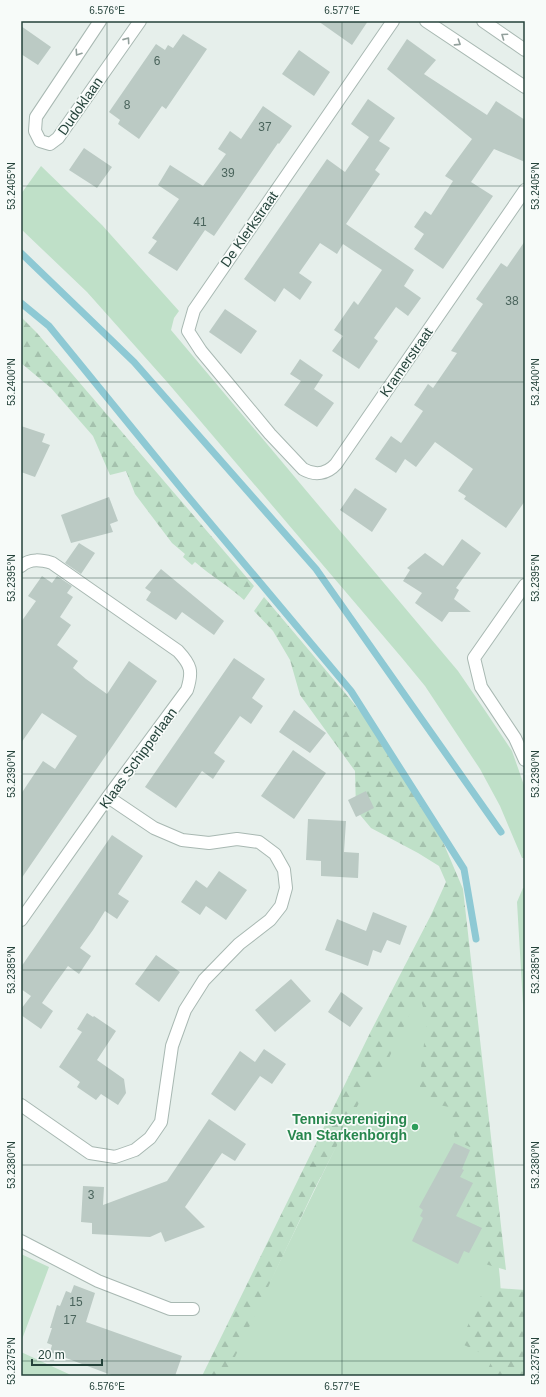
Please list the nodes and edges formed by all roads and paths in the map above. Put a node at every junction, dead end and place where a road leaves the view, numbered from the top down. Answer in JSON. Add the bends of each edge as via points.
{"nodes":[{"id":1,"x":100,"y":21,"type":"edge"},
{"id":2,"x":140,"y":21,"type":"edge"},
{"id":3,"x":393,"y":21,"type":"edge"},
{"id":4,"x":426,"y":21,"type":"edge"},
{"id":5,"x":483,"y":21,"type":"edge"},
{"id":6,"x":525,"y":50,"type":"edge"},
{"id":7,"x":525,"y":86,"type":"edge"},
{"id":8,"x":525,"y":190,"type":"edge"},
{"id":9,"x":270,"y":434,"type":"joint"},
{"id":10,"x":21,"y":566,"type":"edge"},
{"id":11,"x":525,"y":585,"type":"edge"},
{"id":12,"x":525,"y":760,"type":"edge"},
{"id":13,"x":108,"y":797,"type":"junction"},
{"id":14,"x":21,"y":920,"type":"edge"},
{"id":15,"x":21,"y":1105,"type":"edge"},
{"id":16,"x":21,"y":1241,"type":"edge"},
{"id":17,"x":193,"y":1309,"type":"dead end"}],
"edges":[{"from":1,"to":2,"type":"street","name":"Dudoklaan","one_way":true,"via":[[36,117],[34,131],[40,141],[50,144],[58,138]]},
{"from":3,"to":9,"type":"street","name":"De Klerkstraat","via":[[194,310],[188,331],[201,351]]},
{"from":4,"to":7,"type":"street","one_way":true},
{"from":6,"to":5,"type":"street","one_way":true},
{"from":8,"to":9,"type":"street","name":"Kramerstraat","via":[[331,469],[317,474],[303,469]]},
{"from":10,"to":13,"type":"street","name":"Klaas Schipperlaan","via":[[38,559],[52,563],[178,651],[188,662],[191,677],[187,690]]},
{"from":11,"to":12,"type":"street","via":[[474,658],[481,688],[515,738]]},
{"from":13,"to":14,"type":"street","name":"Klaas Schipperlaan"},
{"from":13,"to":15,"type":"street","via":[[154,828],[182,840],[209,843],[237,839],[258,842],[275,854],[284,870],[286,888],[281,906],[270,920],[238,944],[204,980],[185,1010],[172,1046],[161,1122],[150,1138],[135,1150],[115,1157],[90,1153]]},
{"from":16,"to":17,"type":"street","via":[[98,1281],[170,1309]]}]}
